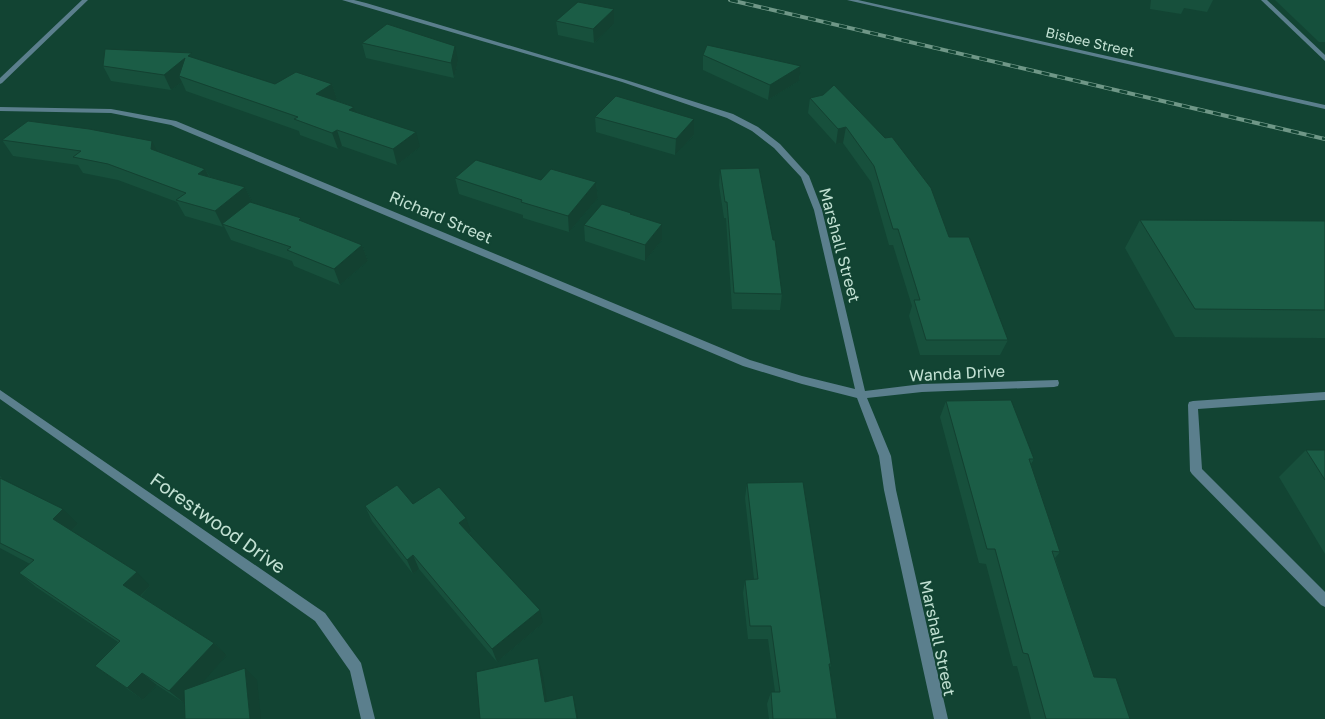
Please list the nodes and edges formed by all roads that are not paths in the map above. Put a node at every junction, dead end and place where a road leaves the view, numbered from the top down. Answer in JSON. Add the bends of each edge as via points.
{"nodes":[{"id":1,"x":85,"y":0,"type":"edge"},
{"id":2,"x":345,"y":0,"type":"edge"},
{"id":3,"x":850,"y":0,"type":"edge"},
{"id":4,"x":1264,"y":0,"type":"edge"},
{"id":5,"x":1325,"y":59,"type":"edge"},
{"id":6,"x":0,"y":82,"type":"edge"},
{"id":7,"x":1325,"y":107,"type":"edge"},
{"id":8,"x":0,"y":109,"type":"edge"},
{"id":9,"x":1054,"y":383,"type":"dead end"},
{"id":10,"x":0,"y":394,"type":"edge"},
{"id":11,"x":861,"y":395,"type":"junction"},
{"id":12,"x":1325,"y":396,"type":"edge"},
{"id":13,"x":1325,"y":601,"type":"edge"},
{"id":14,"x":368,"y":719,"type":"edge"},
{"id":15,"x":941,"y":719,"type":"edge"}],
"edges":[{"from":1,"to":6,"type":"street"},
{"from":2,"to":11,"type":"street","name":"Marshall Street","via":[[624,81],[721,113],[755,129],[777,146],[805,176],[818,210]]},
{"from":3,"to":7,"type":"street","name":"Bisbee Street"},
{"from":4,"to":5,"type":"street"},
{"from":8,"to":11,"type":"street","name":"Richard Street","via":[[111,111],[173,123],[747,362]]},
{"from":9,"to":11,"type":"street","name":"Wanda Drive","via":[[922,388]]},
{"from":10,"to":14,"type":"street","name":"Forestwood Drive","via":[[320,617],[356,668]]},
{"from":11,"to":15,"type":"street","name":"Marshall Street","via":[[885,456]]},
{"from":12,"to":13,"type":"street","via":[[1194,405],[1196,471]]}]}
